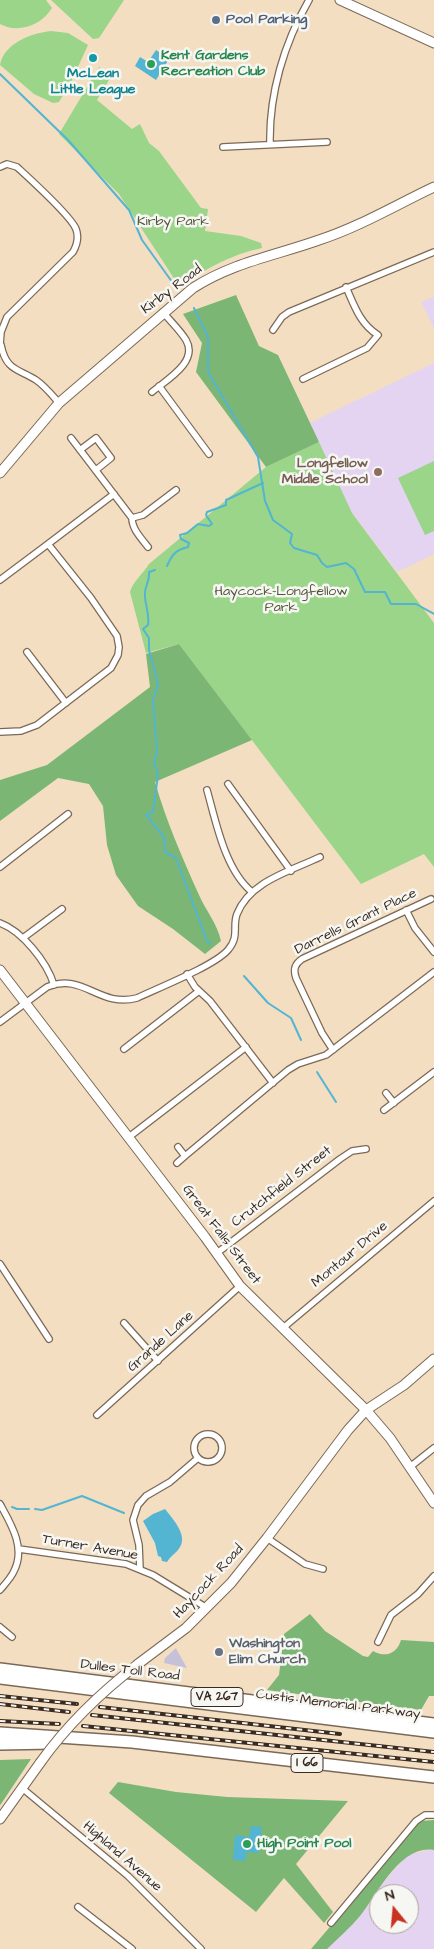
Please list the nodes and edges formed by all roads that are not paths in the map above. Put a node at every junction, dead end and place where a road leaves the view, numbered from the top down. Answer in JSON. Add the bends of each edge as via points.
{"nodes":[{"id":1,"x":309,"y":0,"type":"edge"},
{"id":2,"x":340,"y":0,"type":"edge"},
{"id":3,"x":434,"y":43,"type":"edge"},
{"id":4,"x":327,"y":142,"type":"dead end"},
{"id":5,"x":270,"y":144,"type":"junction"},
{"id":6,"x":223,"y":147,"type":"dead end"},
{"id":7,"x":0,"y":167,"type":"edge"},
{"id":8,"x":434,"y":187,"type":"edge"},
{"id":9,"x":434,"y":252,"type":"edge"},
{"id":10,"x":346,"y":287,"type":"junction"},
{"id":11,"x":163,"y":312,"type":"junction"},
{"id":12,"x":273,"y":330,"type":"dead end"},
{"id":13,"x":0,"y":345,"type":"edge"},
{"id":14,"x":303,"y":379,"type":"dead end"},
{"id":15,"x":159,"y":386,"type":"junction"},
{"id":16,"x":152,"y":392,"type":"dead end"},
{"id":17,"x":59,"y":403,"type":"junction"},
{"id":18,"x":71,"y":438,"type":"dead end"},
{"id":19,"x":80,"y":450,"type":"junction"},
{"id":20,"x":209,"y":454,"type":"dead end"},
{"id":21,"x":96,"y":470,"type":"junction"},
{"id":22,"x":0,"y":473,"type":"edge"},
{"id":23,"x":176,"y":490,"type":"dead end"},
{"id":24,"x":114,"y":494,"type":"junction"},
{"id":25,"x":132,"y":518,"type":"junction"},
{"id":26,"x":48,"y":544,"type":"junction"},
{"id":27,"x":148,"y":547,"type":"dead end"},
{"id":28,"x":0,"y":579,"type":"edge"},
{"id":29,"x":27,"y":652,"type":"dead end"},
{"id":30,"x":66,"y":703,"type":"junction"},
{"id":31,"x":0,"y":732,"type":"edge"},
{"id":32,"x":228,"y":784,"type":"dead end"},
{"id":33,"x":207,"y":790,"type":"dead end"},
{"id":34,"x":68,"y":814,"type":"dead end"},
{"id":35,"x":320,"y":857,"type":"dead end"},
{"id":36,"x":0,"y":867,"type":"edge"},
{"id":37,"x":291,"y":870,"type":"junction"},
{"id":38,"x":252,"y":892,"type":"junction"},
{"id":39,"x":431,"y":899,"type":"dead end"},
{"id":40,"x":62,"y":908,"type":"dead end"},
{"id":41,"x":406,"y":910,"type":"junction"},
{"id":42,"x":0,"y":923,"type":"edge"},
{"id":43,"x":23,"y":938,"type":"junction"},
{"id":44,"x":434,"y":952,"type":"edge"},
{"id":45,"x":0,"y":970,"type":"edge"},
{"id":46,"x":434,"y":972,"type":"edge"},
{"id":47,"x":187,"y":974,"type":"junction"},
{"id":48,"x":54,"y":984,"type":"junction"},
{"id":49,"x":199,"y":991,"type":"junction"},
{"id":50,"x":26,"y":1003,"type":"junction"},
{"id":51,"x":0,"y":1022,"type":"edge"},
{"id":52,"x":246,"y":1047,"type":"junction"},
{"id":53,"x":124,"y":1049,"type":"dead end"},
{"id":54,"x":333,"y":1050,"type":"junction"},
{"id":55,"x":434,"y":1072,"type":"edge"},
{"id":56,"x":273,"y":1083,"type":"junction"},
{"id":57,"x":386,"y":1093,"type":"dead end"},
{"id":58,"x":394,"y":1102,"type":"junction"},
{"id":59,"x":384,"y":1110,"type":"dead end"},
{"id":60,"x":129,"y":1137,"type":"junction"},
{"id":61,"x":178,"y":1147,"type":"dead end"},
{"id":62,"x":366,"y":1149,"type":"dead end"},
{"id":63,"x":185,"y":1156,"type":"junction"},
{"id":64,"x":177,"y":1163,"type":"dead end"},
{"id":65,"x":434,"y":1202,"type":"edge"},
{"id":66,"x":217,"y":1253,"type":"junction"},
{"id":67,"x":0,"y":1264,"type":"edge"},
{"id":68,"x":240,"y":1286,"type":"junction"},
{"id":69,"x":124,"y":1323,"type":"dead end"},
{"id":70,"x":283,"y":1328,"type":"junction"},
{"id":71,"x":49,"y":1339,"type":"dead end"},
{"id":72,"x":434,"y":1359,"type":"edge"},
{"id":73,"x":158,"y":1361,"type":"junction"},
{"id":74,"x":366,"y":1410,"type":"junction"},
{"id":75,"x":96,"y":1415,"type":"dead end"},
{"id":76,"x":434,"y":1448,"type":"edge"},
{"id":77,"x":198,"y":1458,"type":"junction"},
{"id":78,"x":410,"y":1467,"type":"junction"},
{"id":79,"x":434,"y":1503,"type":"edge"},
{"id":80,"x":0,"y":1504,"type":"edge"},
{"id":81,"x":267,"y":1538,"type":"junction"},
{"id":82,"x":19,"y":1550,"type":"junction"},
{"id":83,"x":140,"y":1568,"type":"junction"},
{"id":84,"x":323,"y":1569,"type":"dead end"},
{"id":85,"x":434,"y":1576,"type":"edge"},
{"id":86,"x":0,"y":1590,"type":"edge"},
{"id":87,"x":206,"y":1608,"type":"junction"},
{"id":88,"x":0,"y":1627,"type":"edge"},
{"id":89,"x":12,"y":1637,"type":"dead end"},
{"id":90,"x":378,"y":1642,"type":"dead end"},
{"id":91,"x":0,"y":1668,"type":"edge"},
{"id":92,"x":0,"y":1678,"type":"edge"},
{"id":93,"x":434,"y":1724,"type":"edge"},
{"id":94,"x":434,"y":1732,"type":"edge"},
{"id":95,"x":0,"y":1733,"type":"edge"},
{"id":96,"x":0,"y":1744,"type":"edge"},
{"id":97,"x":181,"y":1748,"type":"junction"},
{"id":98,"x":434,"y":1777,"type":"edge"},
{"id":99,"x":22,"y":1788,"type":"junction"},
{"id":100,"x":434,"y":1814,"type":"edge"},
{"id":101,"x":0,"y":1820,"type":"edge"},
{"id":102,"x":78,"y":1907,"type":"dead end"},
{"id":103,"x":331,"y":1922,"type":"dead end"},
{"id":104,"x":132,"y":1949,"type":"edge"},
{"id":105,"x":201,"y":1949,"type":"edge"}],
"edges":[{"from":1,"to":5,"type":"street","via":[[282,62]]},
{"from":2,"to":3,"type":"main road"},
{"from":4,"to":5,"type":"street"},
{"from":5,"to":6,"type":"street"},
{"from":7,"to":13,"type":"street","via":[[7,164],[17,167],[72,222],[78,235],[73,252],[8,317],[1,332]]},
{"from":8,"to":11,"type":"main road","name":"Kirby Road","via":[[335,234],[226,269],[193,288]]},
{"from":9,"to":10,"type":"street"},
{"from":10,"to":12,"type":"street","via":[[289,312]]},
{"from":10,"to":14,"type":"street","via":[[361,319],[378,336],[367,348]]},
{"from":11,"to":15,"type":"street","via":[[188,344],[189,356],[181,368]]},
{"from":11,"to":17,"type":"main road","name":"Kirby Road"},
{"from":13,"to":17,"type":"street","via":[[14,369],[36,380]]},
{"from":15,"to":16,"type":"street"},
{"from":15,"to":20,"type":"street"},
{"from":17,"to":22,"type":"main road","name":"Kirby Road"},
{"from":18,"to":19,"type":"street"},
{"from":19,"to":21,"type":"street"},
{"from":19,"to":21,"type":"street","via":[[96,438],[111,458]]},
{"from":21,"to":24,"type":"street"},
{"from":23,"to":25,"type":"street","via":[[143,515]]},
{"from":24,"to":25,"type":"street"},
{"from":24,"to":26,"type":"street"},
{"from":25,"to":27,"type":"street","via":[[135,529]]},
{"from":26,"to":28,"type":"street"},
{"from":26,"to":30,"type":"street","via":[[91,598],[118,642],[118,655],[111,668]]},
{"from":29,"to":30,"type":"street"},
{"from":30,"to":31,"type":"street","via":[[30,728]]},
{"from":32,"to":37,"type":"street"},
{"from":33,"to":38,"type":"street","via":[[224,848],[241,881]]},
{"from":34,"to":36,"type":"street"},
{"from":35,"to":37,"type":"street"},
{"from":37,"to":38,"type":"street"},
{"from":38,"to":47,"type":"street","via":[[237,915],[237,932],[229,950]]},
{"from":39,"to":41,"type":"street","name":"Darrells Grant Place"},
{"from":40,"to":43,"type":"street"},
{"from":41,"to":44,"type":"street"},
{"from":41,"to":54,"type":"street","name":"Darrells Grant Place","via":[[302,959],[296,965],[296,978]]},
{"from":42,"to":43,"type":"street"},
{"from":43,"to":48,"type":"street","via":[[48,970]]},
{"from":45,"to":50,"type":"main road","name":"Great Falls Street"},
{"from":46,"to":54,"type":"street"},
{"from":47,"to":48,"type":"street","via":[[129,1000],[112,1000],[74,984]]},
{"from":47,"to":49,"type":"street"},
{"from":48,"to":50,"type":"street"},
{"from":49,"to":52,"type":"street"},
{"from":49,"to":53,"type":"street"},
{"from":50,"to":51,"type":"street"},
{"from":50,"to":60,"type":"main road","name":"Great Falls Street"},
{"from":52,"to":56,"type":"street"},
{"from":52,"to":60,"type":"street"},
{"from":54,"to":56,"type":"street","via":[[320,1058],[293,1066]]},
{"from":55,"to":58,"type":"street"},
{"from":56,"to":63,"type":"street"},
{"from":57,"to":58,"type":"street"},
{"from":58,"to":59,"type":"street"},
{"from":60,"to":66,"type":"main road","name":"Great Falls Street"},
{"from":61,"to":63,"type":"street"},
{"from":62,"to":66,"type":"street","name":"Crutchfield Street","via":[[352,1151],[340,1159]]},
{"from":63,"to":64,"type":"street"},
{"from":65,"to":70,"type":"street","name":"Montour Drive"},
{"from":66,"to":68,"type":"main road","name":"Great Falls Street"},
{"from":67,"to":71,"type":"street"},
{"from":68,"to":70,"type":"main road","name":"Great Falls Street"},
{"from":68,"to":73,"type":"street","name":"Grande Lane"},
{"from":69,"to":73,"type":"street"},
{"from":70,"to":74,"type":"main road","name":"Great Falls Street"},
{"from":72,"to":74,"type":"main road","name":"Haycock Road","via":[[404,1385]]},
{"from":73,"to":75,"type":"street","name":"Grande Lane"},
{"from":74,"to":78,"type":"main road","name":"Great Falls Street"},
{"from":74,"to":81,"type":"main road","name":"Haycock Road","via":[[334,1447]]},
{"from":76,"to":78,"type":"street"},
{"from":77,"to":77,"type":"street","via":[[207,1462],[216,1459],[222,1451],[218,1438],[210,1434],[198,1437],[194,1446]]},
{"from":77,"to":83,"type":"street","via":[[138,1505],[133,1520]]},
{"from":78,"to":79,"type":"main road","name":"Great Falls Street"},
{"from":80,"to":82,"type":"street","via":[[11,1524]]},
{"from":81,"to":84,"type":"street","via":[[306,1564]]},
{"from":81,"to":87,"type":"main road","name":"Haycock Road"},
{"from":82,"to":83,"type":"street","name":"Turner Avenue"},
{"from":82,"to":86,"type":"street","via":[[16,1569]]},
{"from":83,"to":87,"type":"street","name":"Turner Avenue"},
{"from":85,"to":90,"type":"street","via":[[418,1594],[391,1615]]},
{"from":87,"to":99,"type":"main road","name":"Haycock Road","bridge":true,"via":[[84,1711],[58,1738]]},
{"from":88,"to":89,"type":"street"},
{"from":91,"to":93,"type":"highway","name":"Dulles Toll Road","number":"VA 267"},
{"from":92,"to":94,"type":"highway","name":"Custis Memorial Parkway"},
{"from":95,"to":97,"type":"highway","number":"I 66"},
{"from":96,"to":97,"type":"highway","via":[[45,1743],[130,1750]]},
{"from":97,"to":98,"type":"highway","number":"I 66"},
{"from":99,"to":101,"type":"main road","name":"Haycock Road"},
{"from":99,"to":105,"type":"street","name":"Highland Avenue","via":[[128,1876]]},
{"from":100,"to":103,"type":"street","via":[[416,1821]]},
{"from":102,"to":104,"type":"street"}]}
